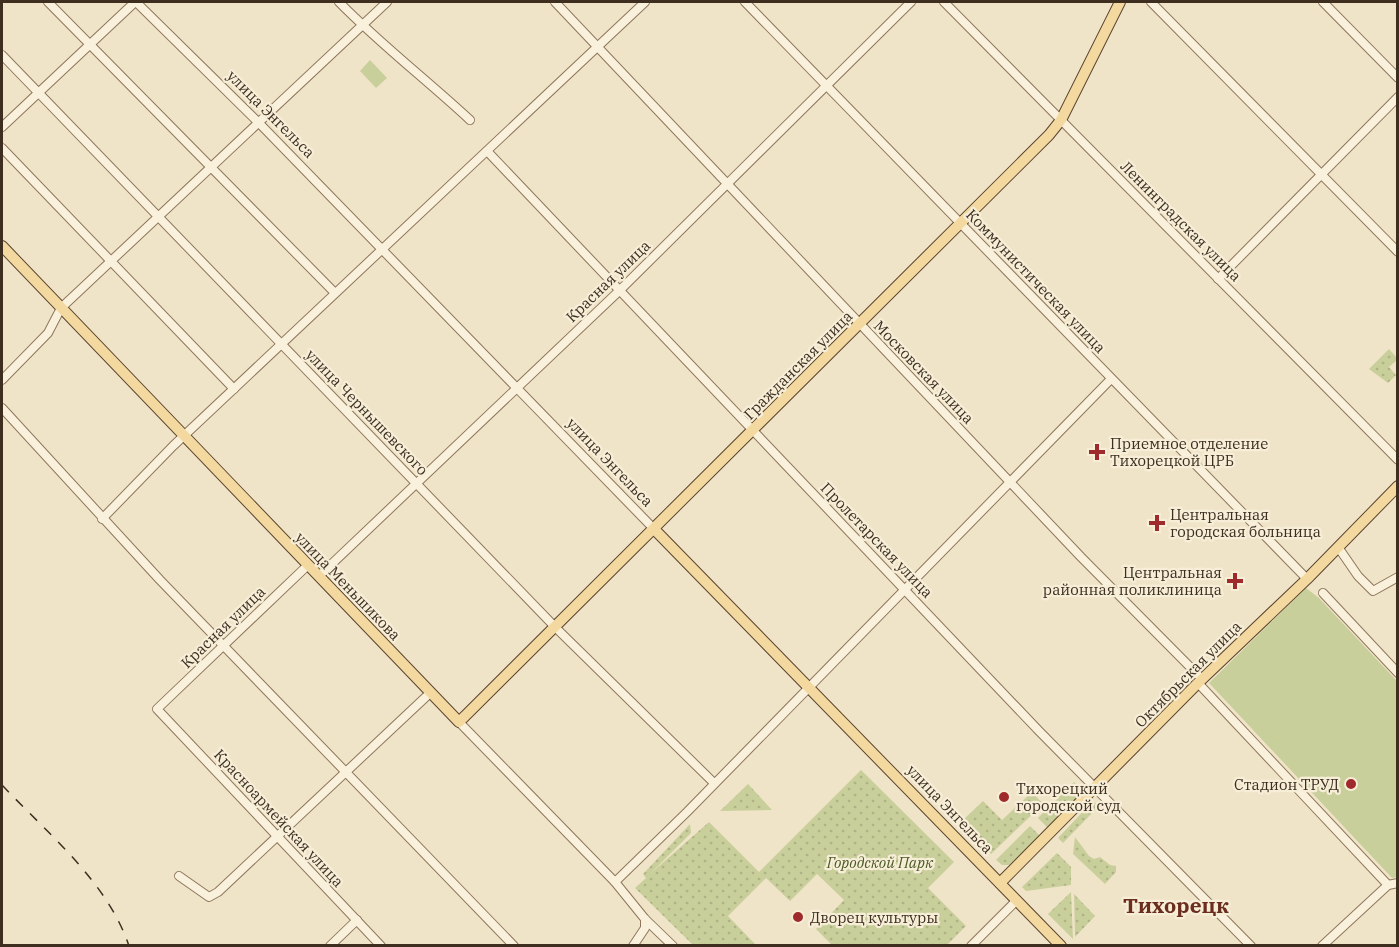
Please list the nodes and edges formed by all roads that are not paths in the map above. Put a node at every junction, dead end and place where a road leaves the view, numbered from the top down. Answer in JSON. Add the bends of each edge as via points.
{"nodes":[{"id":1,"x":48,"y":2,"type":"edge"},
{"id":2,"x":135,"y":2,"type":"edge"},
{"id":3,"x":339,"y":2,"type":"edge"},
{"id":4,"x":387,"y":2,"type":"edge"},
{"id":5,"x":555,"y":2,"type":"edge"},
{"id":6,"x":645,"y":2,"type":"edge"},
{"id":7,"x":745,"y":2,"type":"edge"},
{"id":8,"x":911,"y":2,"type":"edge"},
{"id":9,"x":944,"y":2,"type":"edge"},
{"id":10,"x":1120,"y":2,"type":"edge"},
{"id":11,"x":1151,"y":2,"type":"edge"},
{"id":12,"x":1323,"y":2,"type":"edge"},
{"id":13,"x":362,"y":25,"type":"junction"},
{"id":14,"x":88,"y":44,"type":"junction"},
{"id":15,"x":598,"y":46,"type":"junction"},
{"id":16,"x":2,"y":55,"type":"edge"},
{"id":17,"x":1398,"y":78,"type":"edge"},
{"id":18,"x":826,"y":84,"type":"junction"},
{"id":19,"x":37,"y":92,"type":"junction"},
{"id":20,"x":1398,"y":97,"type":"edge"},
{"id":21,"x":470,"y":120,"type":"dead end"},
{"id":22,"x":1061,"y":120,"type":"junction"},
{"id":23,"x":260,"y":123,"type":"junction"},
{"id":24,"x":2,"y":127,"type":"edge"},
{"id":25,"x":2,"y":148,"type":"edge"},
{"id":26,"x":487,"y":151,"type":"junction"},
{"id":27,"x":210,"y":167,"type":"junction"},
{"id":28,"x":1321,"y":174,"type":"junction"},
{"id":29,"x":728,"y":182,"type":"junction"},
{"id":30,"x":157,"y":217,"type":"junction"},
{"id":31,"x":962,"y":224,"type":"junction"},
{"id":32,"x":2,"y":246,"type":"edge"},
{"id":33,"x":382,"y":248,"type":"junction"},
{"id":34,"x":1398,"y":252,"type":"edge"},
{"id":35,"x":111,"y":261,"type":"junction"},
{"id":36,"x":1218,"y":279,"type":"junction"},
{"id":37,"x":619,"y":291,"type":"junction"},
{"id":38,"x":334,"y":292,"type":"junction"},
{"id":39,"x":62,"y":309,"type":"junction"},
{"id":40,"x":860,"y":324,"type":"junction"},
{"id":41,"x":283,"y":344,"type":"junction"},
{"id":42,"x":1111,"y":379,"type":"junction"},
{"id":43,"x":2,"y":380,"type":"edge"},
{"id":44,"x":516,"y":387,"type":"junction"},
{"id":45,"x":234,"y":389,"type":"junction"},
{"id":46,"x":2,"y":408,"type":"edge"},
{"id":47,"x":754,"y":430,"type":"junction"},
{"id":48,"x":184,"y":436,"type":"junction"},
{"id":49,"x":1398,"y":460,"type":"edge"},
{"id":50,"x":1011,"y":482,"type":"junction"},
{"id":51,"x":417,"y":484,"type":"junction"},
{"id":52,"x":1398,"y":486,"type":"edge"},
{"id":53,"x":102,"y":519,"type":"junction"},
{"id":54,"x":654,"y":529,"type":"junction"},
{"id":55,"x":1338,"y":547,"type":"junction"},
{"id":56,"x":308,"y":565,"type":"junction"},
{"id":57,"x":319,"y":576,"type":"junction"},
{"id":58,"x":1398,"y":577,"type":"edge"},
{"id":59,"x":1307,"y":579,"type":"junction"},
{"id":60,"x":904,"y":589,"type":"junction"},
{"id":61,"x":1323,"y":593,"type":"dead end"},
{"id":62,"x":556,"y":628,"type":"junction"},
{"id":63,"x":225,"y":645,"type":"junction"},
{"id":64,"x":1398,"y":673,"type":"edge"},
{"id":65,"x":1200,"y":681,"type":"junction"},
{"id":66,"x":807,"y":686,"type":"junction"},
{"id":67,"x":430,"y":693,"type":"junction"},
{"id":68,"x":157,"y":709,"type":"joint"},
{"id":69,"x":459,"y":722,"type":"junction"},
{"id":70,"x":347,"y":771,"type":"junction"},
{"id":71,"x":714,"y":783,"type":"junction"},
{"id":72,"x":1096,"y":788,"type":"junction"},
{"id":73,"x":278,"y":836,"type":"junction"},
{"id":74,"x":178,"y":876,"type":"dead end"},
{"id":75,"x":615,"y":882,"type":"junction"},
{"id":76,"x":1000,"y":882,"type":"junction"},
{"id":77,"x":1393,"y":884,"type":"edge"},
{"id":78,"x":1017,"y":900,"type":"junction"},
{"id":79,"x":645,"y":919,"type":"junction"},
{"id":80,"x":357,"y":920,"type":"junction"},
{"id":81,"x":330,"y":945,"type":"edge"},
{"id":82,"x":381,"y":945,"type":"edge"},
{"id":83,"x":514,"y":945,"type":"edge"},
{"id":84,"x":633,"y":945,"type":"edge"},
{"id":85,"x":673,"y":945,"type":"edge"},
{"id":86,"x":971,"y":945,"type":"edge"},
{"id":87,"x":1061,"y":945,"type":"edge"},
{"id":88,"x":1251,"y":945,"type":"edge"},
{"id":89,"x":1322,"y":945,"type":"edge"}],
"edges":[{"from":1,"to":14,"type":"street"},
{"from":2,"to":14,"type":"street"},
{"from":2,"to":23,"type":"street","name":"улица Энгельса"},
{"from":3,"to":13,"type":"street"},
{"from":4,"to":13,"type":"street"},
{"from":5,"to":15,"type":"street","name":"Московская улица"},
{"from":6,"to":15,"type":"street"},
{"from":7,"to":18,"type":"street","name":"Коммунистическая улица"},
{"from":8,"to":18,"type":"street","name":"Красная улица"},
{"from":9,"to":22,"type":"street","name":"Ленинградская улица"},
{"from":10,"to":22,"type":"main road","name":"Гражданская улица"},
{"from":11,"to":28,"type":"street"},
{"from":12,"to":17,"type":"street"},
{"from":13,"to":21,"type":"street"},
{"from":13,"to":23,"type":"street"},
{"from":14,"to":19,"type":"street"},
{"from":14,"to":27,"type":"street"},
{"from":15,"to":26,"type":"street"},
{"from":15,"to":29,"type":"street","name":"Московская улица"},
{"from":16,"to":19,"type":"street","name":"улица Чернышевского"},
{"from":18,"to":29,"type":"street","name":"Красная улица"},
{"from":18,"to":31,"type":"street","name":"Коммунистическая улица"},
{"from":19,"to":24,"type":"street"},
{"from":19,"to":30,"type":"street","name":"улица Чернышевского"},
{"from":20,"to":28,"type":"street"},
{"from":22,"to":31,"type":"main road","name":"Гражданская улица"},
{"from":22,"to":36,"type":"street","name":"Ленинградская улица"},
{"from":23,"to":27,"type":"street"},
{"from":23,"to":33,"type":"street","name":"улица Энгельса"},
{"from":25,"to":35,"type":"street"},
{"from":26,"to":33,"type":"street"},
{"from":26,"to":37,"type":"street","name":"Пролетарская улица"},
{"from":27,"to":30,"type":"street"},
{"from":27,"to":38,"type":"street"},
{"from":28,"to":34,"type":"street"},
{"from":28,"to":36,"type":"street"},
{"from":29,"to":37,"type":"street","name":"Красная улица"},
{"from":29,"to":40,"type":"street","name":"Московская улица"},
{"from":30,"to":35,"type":"street"},
{"from":30,"to":41,"type":"street","name":"улица Чернышевского"},
{"from":31,"to":40,"type":"main road","name":"Гражданская улица"},
{"from":31,"to":42,"type":"street","name":"Коммунистическая улица"},
{"from":32,"to":39,"type":"main road","name":"улица Меньшикова"},
{"from":33,"to":38,"type":"street"},
{"from":33,"to":44,"type":"street","name":"улица Энгельса"},
{"from":35,"to":39,"type":"street"},
{"from":35,"to":45,"type":"street"},
{"from":36,"to":49,"type":"street","name":"Ленинградская улица"},
{"from":37,"to":44,"type":"street","name":"Красная улица"},
{"from":37,"to":47,"type":"street","name":"Пролетарская улица"},
{"from":38,"to":41,"type":"street"},
{"from":39,"to":43,"type":"street","via":[[48,333]]},
{"from":39,"to":48,"type":"main road","name":"улица Меньшикова"},
{"from":40,"to":47,"type":"main road","name":"Гражданская улица"},
{"from":40,"to":50,"type":"street","name":"Московская улица"},
{"from":41,"to":45,"type":"street"},
{"from":41,"to":51,"type":"street","name":"улица Чернышевского"},
{"from":42,"to":50,"type":"street"},
{"from":42,"to":59,"type":"street","name":"Коммунистическая улица"},
{"from":44,"to":51,"type":"street","name":"Красная улица"},
{"from":44,"to":54,"type":"street","name":"улица Энгельса"},
{"from":45,"to":48,"type":"street"},
{"from":46,"to":53,"type":"street"},
{"from":47,"to":54,"type":"main road","name":"Гражданская улица"},
{"from":47,"to":60,"type":"street","name":"Пролетарская улица"},
{"from":48,"to":53,"type":"street"},
{"from":48,"to":56,"type":"main road","name":"улица Меньшикова"},
{"from":50,"to":60,"type":"street"},
{"from":50,"to":65,"type":"street","name":"Московская улица"},
{"from":51,"to":57,"type":"street","name":"Красная улица"},
{"from":51,"to":62,"type":"street","name":"улица Чернышевского"},
{"from":52,"to":55,"type":"main road","name":"Октябрьская улица"},
{"from":53,"to":63,"type":"street"},
{"from":54,"to":62,"type":"main road","name":"Гражданская улица"},
{"from":54,"to":66,"type":"main road","name":"улица Энгельса"},
{"from":55,"to":58,"type":"street","via":[[1373,591]]},
{"from":55,"to":59,"type":"main road","name":"Октябрьская улица"},
{"from":56,"to":57,"type":"main road","name":"улица Меньшикова"},
{"from":56,"to":63,"type":"street","name":"Красная улица"},
{"from":57,"to":67,"type":"main road","name":"улица Меньшикова"},
{"from":59,"to":65,"type":"main road","name":"Октябрьская улица"},
{"from":60,"to":66,"type":"street"},
{"from":60,"to":72,"type":"street","name":"Пролетарская улица"},
{"from":61,"to":64,"type":"street"},
{"from":62,"to":69,"type":"main road","name":"Гражданская улица"},
{"from":62,"to":71,"type":"street","name":"улица Чернышевского"},
{"from":63,"to":68,"type":"street","name":"Красная улица"},
{"from":63,"to":70,"type":"street"},
{"from":65,"to":72,"type":"main road","name":"Октябрьская улица"},
{"from":65,"to":77,"type":"street","name":"Московская улица"},
{"from":66,"to":71,"type":"street"},
{"from":66,"to":76,"type":"main road","name":"улица Энгельса"},
{"from":67,"to":69,"type":"main road","name":"улица Меньшикова"},
{"from":67,"to":70,"type":"street"},
{"from":68,"to":73,"type":"street","name":"Красноармейская улица"},
{"from":69,"to":75,"type":"street","name":"улица Меньшикова"},
{"from":70,"to":73,"type":"street"},
{"from":70,"to":83,"type":"street"},
{"from":71,"to":75,"type":"street"},
{"from":72,"to":76,"type":"main road","name":"Октябрьская улица"},
{"from":72,"to":88,"type":"street","name":"Пролетарская улица"},
{"from":73,"to":74,"type":"street","via":[[208,897]]},
{"from":73,"to":80,"type":"street","name":"Красноармейская улица"},
{"from":75,"to":79,"type":"street","name":"улица Меньшикова"},
{"from":76,"to":78,"type":"main road","name":"улица Энгельса"},
{"from":77,"to":89,"type":"street"},
{"from":78,"to":86,"type":"street"},
{"from":78,"to":87,"type":"main road","name":"улица Энгельса"},
{"from":79,"to":84,"type":"street","via":[[645,928]]},
{"from":79,"to":85,"type":"street","name":"улица Меньшикова"},
{"from":80,"to":81,"type":"street"},
{"from":80,"to":82,"type":"street","name":"Красноармейская улица"}]}
